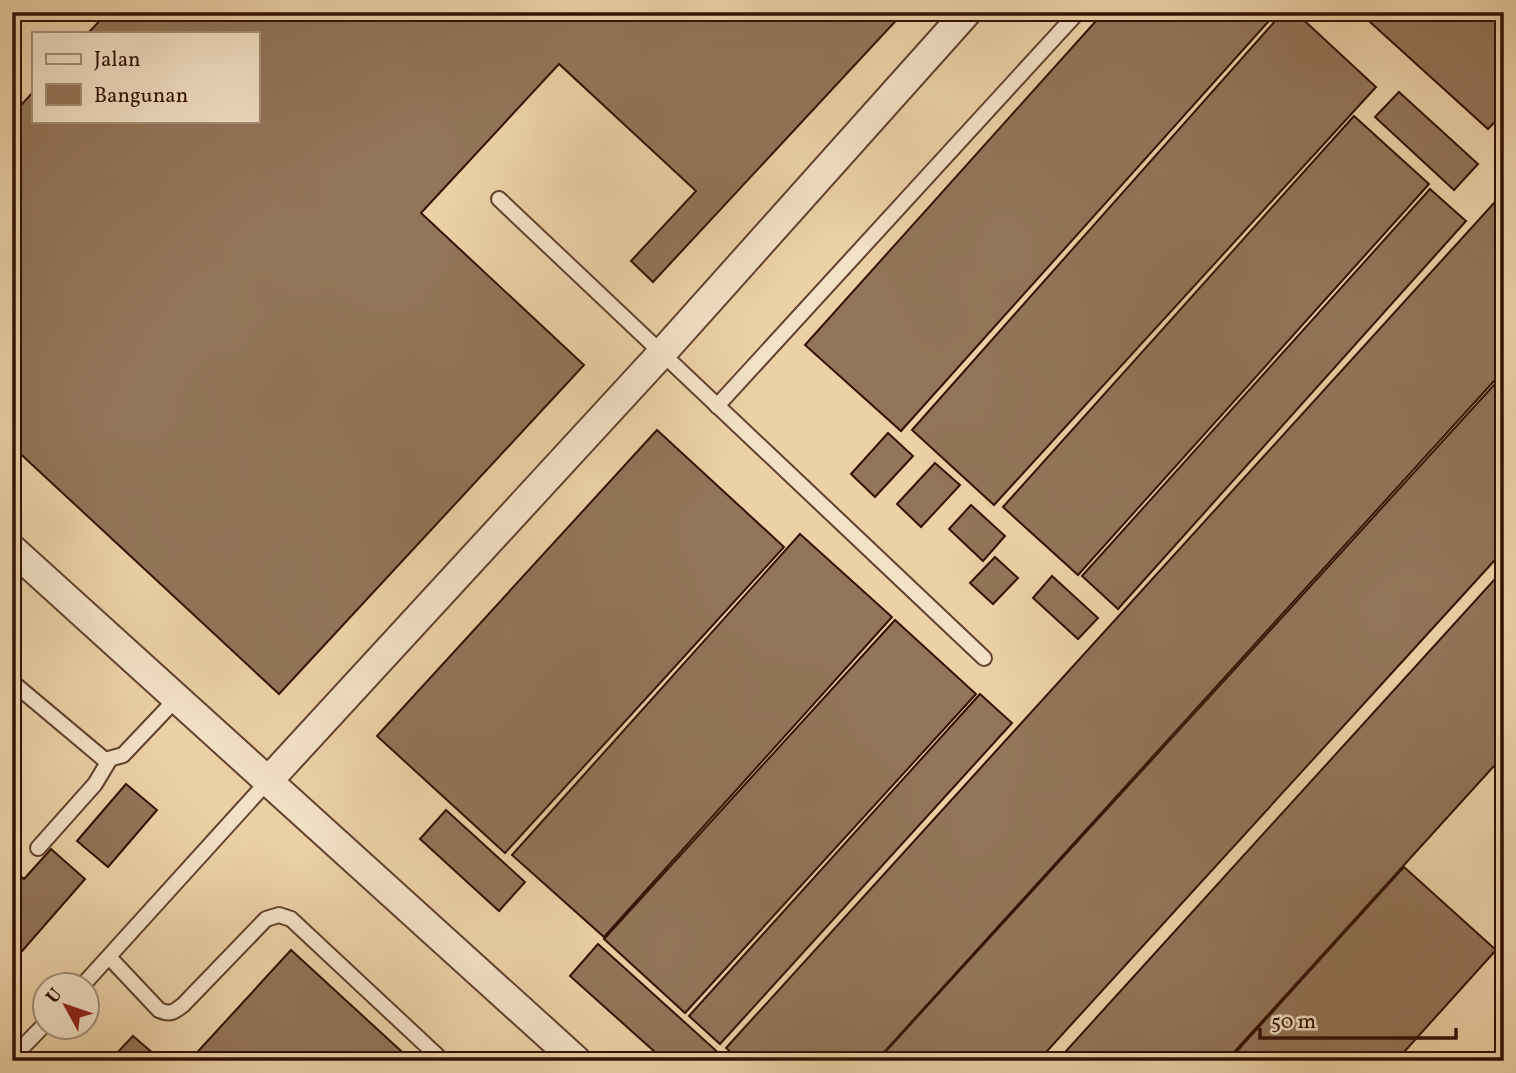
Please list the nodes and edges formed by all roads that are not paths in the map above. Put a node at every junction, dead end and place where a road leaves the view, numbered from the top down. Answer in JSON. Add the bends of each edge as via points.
{"nodes":[{"id":1,"x":967,"y":12,"type":"edge"},
{"id":2,"x":1078,"y":12,"type":"edge"},
{"id":3,"x":499,"y":199,"type":"dead end"},
{"id":4,"x":662,"y":353,"type":"junction"},
{"id":5,"x":717,"y":406,"type":"junction"},
{"id":6,"x":12,"y":549,"type":"edge"},
{"id":7,"x":984,"y":658,"type":"dead end"},
{"id":8,"x":12,"y":682,"type":"edge"},
{"id":9,"x":177,"y":698,"type":"junction"},
{"id":10,"x":110,"y":760,"type":"junction"},
{"id":11,"x":268,"y":781,"type":"junction"},
{"id":12,"x":38,"y":848,"type":"dead end"},
{"id":13,"x":109,"y":957,"type":"junction"},
{"id":14,"x":95,"y":972,"type":"edge"},
{"id":15,"x":32,"y":1037,"type":"edge"},
{"id":16,"x":12,"y":1058,"type":"edge"},
{"id":17,"x":443,"y":1061,"type":"edge"},
{"id":18,"x":577,"y":1061,"type":"edge"}],
"edges":[{"from":1,"to":4,"type":"street"},
{"from":2,"to":5,"type":"lane"},
{"from":3,"to":4,"type":"lane"},
{"from":4,"to":5,"type":"lane"},
{"from":4,"to":11,"type":"street"},
{"from":5,"to":7,"type":"lane"},
{"from":6,"to":9,"type":"street"},
{"from":8,"to":10,"type":"lane"},
{"from":9,"to":10,"type":"lane","via":[[123,755]]},
{"from":9,"to":11,"type":"street"},
{"from":10,"to":12,"type":"lane","via":[[89,792]]},
{"from":11,"to":13,"type":"lane"},
{"from":11,"to":18,"type":"street"},
{"from":13,"to":14,"type":"lane"},
{"from":13,"to":17,"type":"lane","via":[[159,1010],[173,1012],[266,919],[279,915],[291,919]]},
{"from":15,"to":16,"type":"lane"}]}
